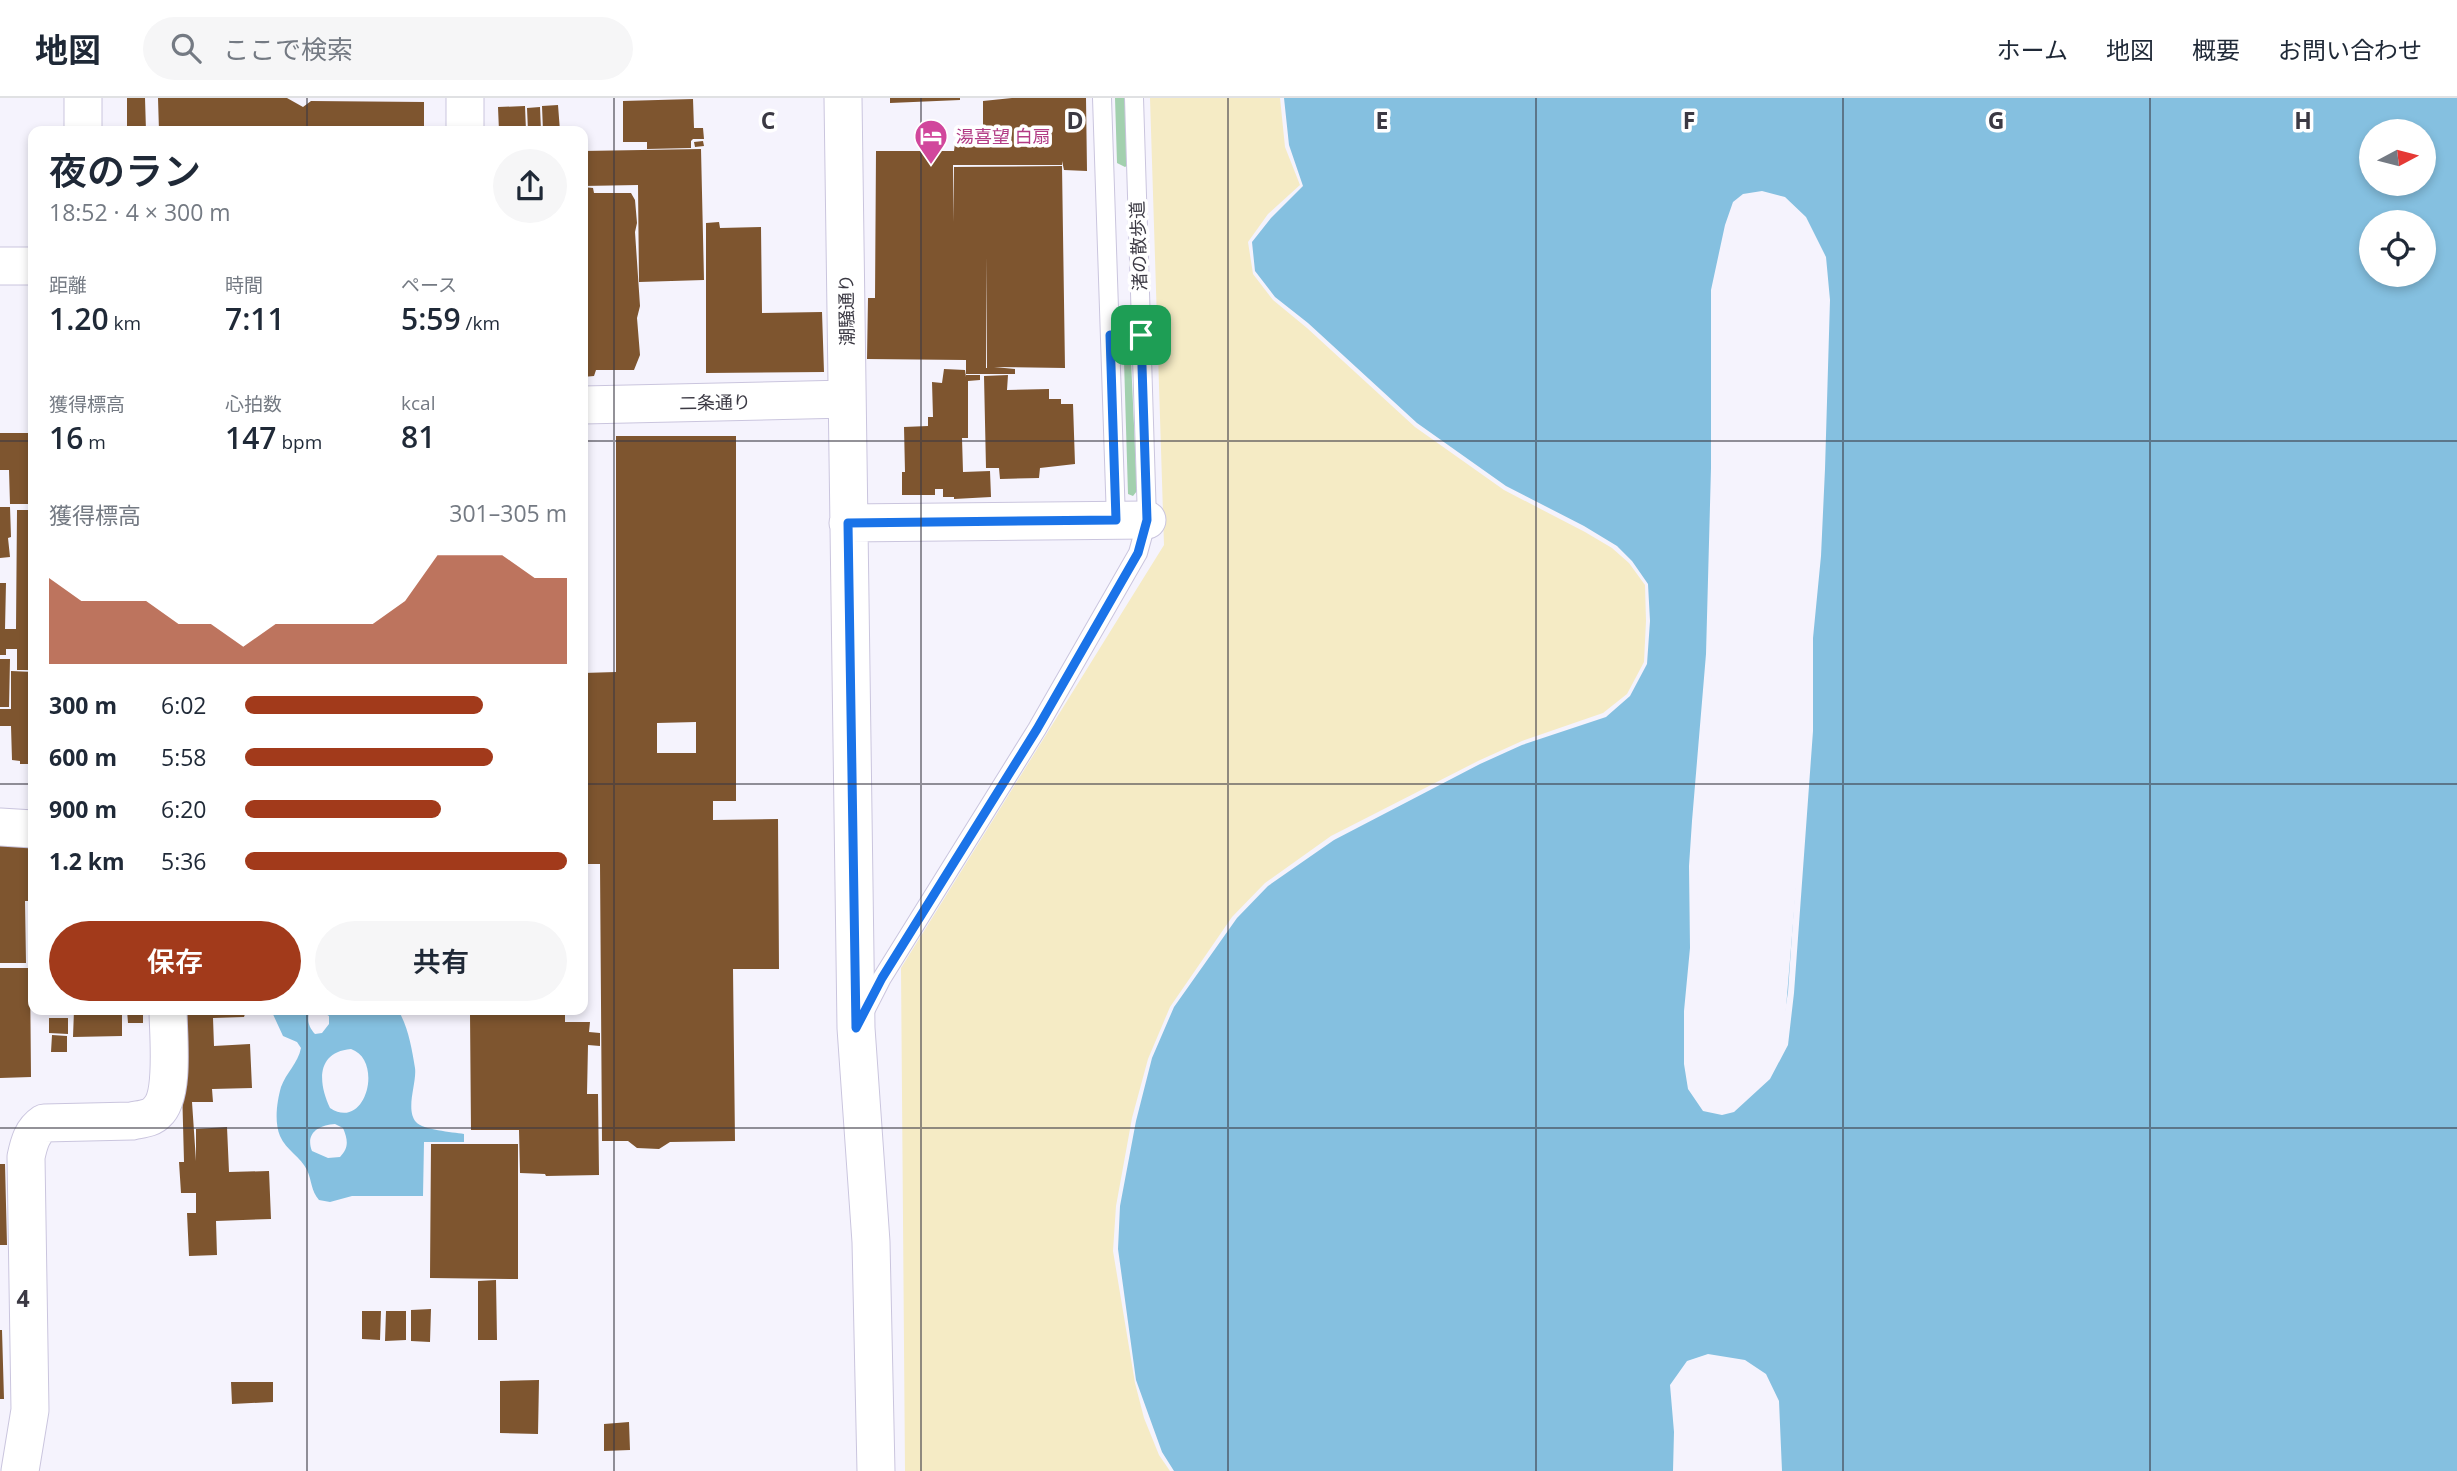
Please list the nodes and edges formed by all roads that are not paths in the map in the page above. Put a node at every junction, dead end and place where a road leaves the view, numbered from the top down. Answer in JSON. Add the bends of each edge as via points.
{"nodes":[{"id":1,"x":83,"y":98,"type":"edge"},
{"id":2,"x":465,"y":98,"type":"edge"},
{"id":3,"x":843,"y":98,"type":"edge"},
{"id":4,"x":1102,"y":98,"type":"edge"},
{"id":5,"x":1134,"y":98,"type":"edge"},
{"id":6,"x":83,"y":126,"type":"edge"},
{"id":7,"x":465,"y":126,"type":"edge"},
{"id":8,"x":1106,"y":209,"type":"junction"},
{"id":9,"x":1137,"y":209,"type":"junction"},
{"id":10,"x":0,"y":266,"type":"edge"},
{"id":11,"x":28,"y":266,"type":"edge"},
{"id":12,"x":1110,"y":335,"type":"junction"},
{"id":13,"x":1141,"y":335,"type":"junction"},
{"id":14,"x":847,"y":399,"type":"junction"},
{"id":15,"x":588,"y":405,"type":"edge"},
{"id":16,"x":1132,"y":520,"type":"junction"},
{"id":17,"x":848,"y":523,"type":"junction"},
{"id":18,"x":0,"y":827,"type":"edge"},
{"id":19,"x":28,"y":829,"type":"edge"},
{"id":20,"x":168,"y":1015,"type":"edge"},
{"id":21,"x":856,"y":1028,"type":"junction"},
{"id":22,"x":20,"y":1471,"type":"edge"},
{"id":23,"x":876,"y":1471,"type":"edge"}],
"edges":[{"from":1,"to":6,"type":"street"},
{"from":2,"to":7,"type":"street"},
{"from":3,"to":14,"type":"street","name":"潮騒通り"},
{"from":4,"to":8,"type":"lane"},
{"from":5,"to":9,"type":"lane","name":"渚の散歩道"},
{"from":8,"to":9,"type":"lane"},
{"from":8,"to":12,"type":"lane"},
{"from":9,"to":13,"type":"lane","name":"渚の散歩道"},
{"from":10,"to":11,"type":"street"},
{"from":12,"to":13,"type":"lane"},
{"from":12,"to":16,"type":"lane"},
{"from":13,"to":16,"type":"lane","name":"渚の散歩道"},
{"from":14,"to":15,"type":"street","name":"二条通り"},
{"from":14,"to":17,"type":"street","name":"潮騒通り"},
{"from":16,"to":17,"type":"street"},
{"from":16,"to":21,"type":"lane","via":[[1138,553]]},
{"from":17,"to":21,"type":"street","name":"潮騒通り"},
{"from":18,"to":19,"type":"street"},
{"from":20,"to":22,"type":"street","via":[[168,1081],[157,1113],[132,1121],[44,1123],[29,1142],[30,1410]]},
{"from":21,"to":23,"type":"street","name":"潮騒通り","via":[[872,1242]]}]}
